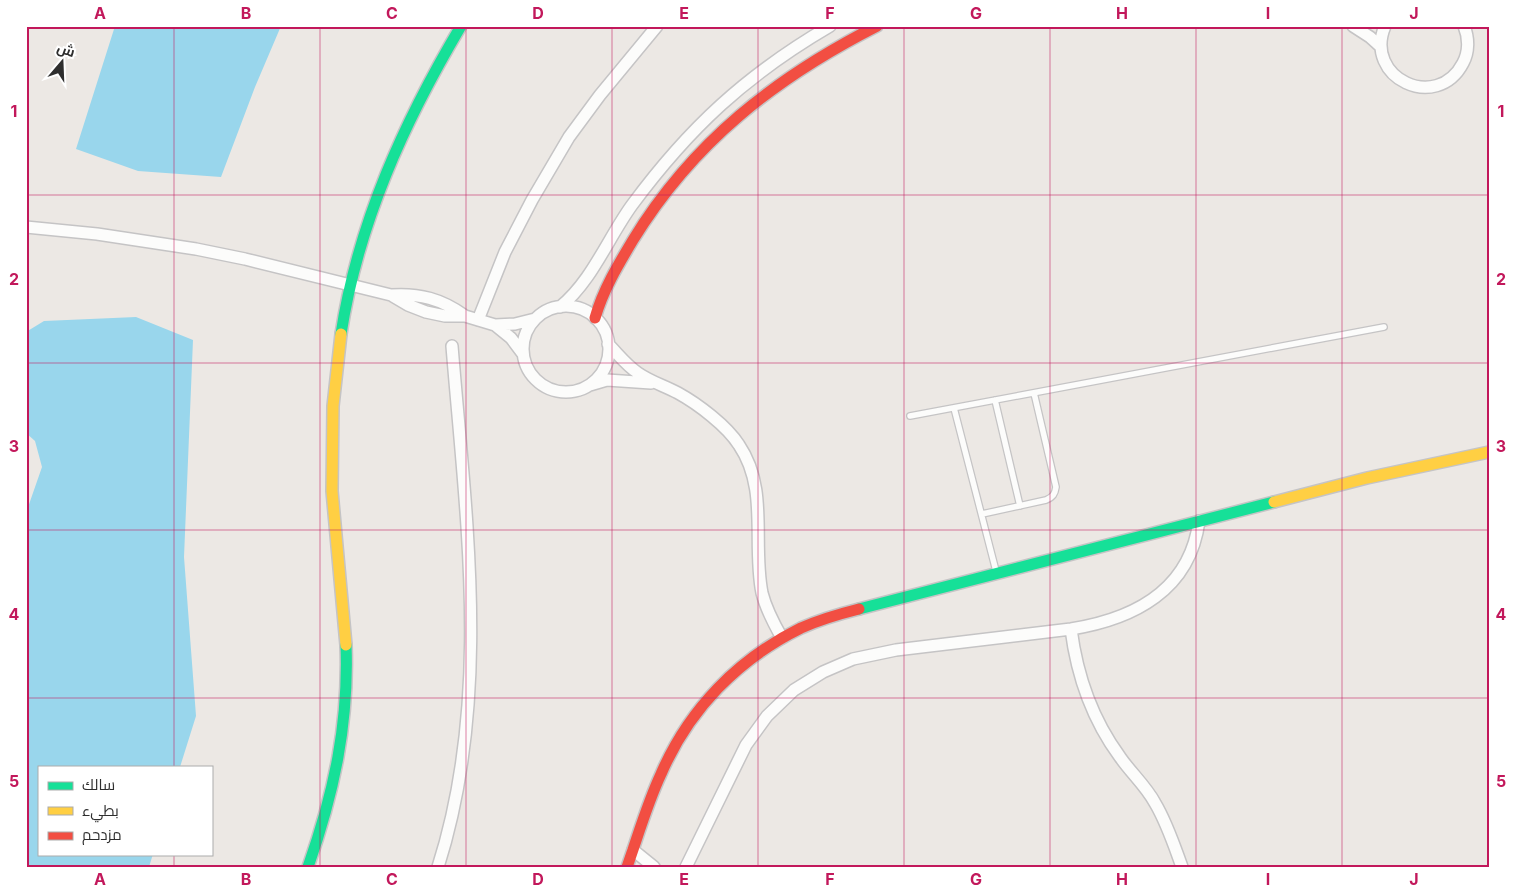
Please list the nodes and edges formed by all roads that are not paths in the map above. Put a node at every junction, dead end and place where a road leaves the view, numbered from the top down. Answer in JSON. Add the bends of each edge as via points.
{"nodes":[{"id":1,"x":461,"y":26,"type":"edge"},
{"id":2,"x":657,"y":26,"type":"edge"},
{"id":3,"x":830,"y":26,"type":"edge"},
{"id":4,"x":877,"y":26,"type":"edge"},
{"id":5,"x":1353,"y":26,"type":"edge"},
{"id":6,"x":1385,"y":26,"type":"edge"},
{"id":7,"x":1464,"y":26,"type":"edge"},
{"id":8,"x":1381,"y":47,"type":"junction"},
{"id":9,"x":26,"y":226,"type":"edge"},
{"id":10,"x":350,"y":285,"type":"junction"},
{"id":11,"x":560,"y":307,"type":"junction"},
{"id":12,"x":595,"y":318,"type":"junction"},
{"id":13,"x":535,"y":319,"type":"junction"},
{"id":14,"x":478,"y":320,"type":"junction"},
{"id":15,"x":495,"y":325,"type":"junction"},
{"id":16,"x":1384,"y":327,"type":"dead end"},
{"id":17,"x":608,"y":344,"type":"junction"},
{"id":18,"x":452,"y":346,"type":"dead end"},
{"id":19,"x":523,"y":355,"type":"junction"},
{"id":20,"x":656,"y":384,"type":"junction"},
{"id":21,"x":589,"y":385,"type":"junction"},
{"id":22,"x":1034,"y":393,"type":"junction"},
{"id":23,"x":995,"y":400,"type":"junction"},
{"id":24,"x":954,"y":408,"type":"junction"},
{"id":25,"x":910,"y":416,"type":"dead end"},
{"id":26,"x":1489,"y":452,"type":"edge"},
{"id":27,"x":1020,"y":506,"type":"junction"},
{"id":28,"x":982,"y":514,"type":"junction"},
{"id":29,"x":1199,"y":521,"type":"junction"},
{"id":30,"x":997,"y":573,"type":"junction"},
{"id":31,"x":1071,"y":629,"type":"junction"},
{"id":32,"x":782,"y":638,"type":"junction"},
{"id":33,"x":633,"y":850,"type":"junction"},
{"id":34,"x":308,"y":867,"type":"edge"},
{"id":35,"x":438,"y":867,"type":"edge"},
{"id":36,"x":627,"y":867,"type":"edge"},
{"id":37,"x":654,"y":867,"type":"edge"},
{"id":38,"x":686,"y":867,"type":"edge"},
{"id":39,"x":1182,"y":867,"type":"edge"}],
"edges":[{"from":1,"to":10,"type":"street","via":[[418,103],[389,165],[368,220]]},
{"from":2,"to":14,"type":"street","via":[[570,137],[505,252]]},
{"from":3,"to":11,"type":"street","via":[[748,81],[698,125],[654,175],[580,287]]},
{"from":4,"to":12,"type":"street","via":[[817,58],[774,87],[687,166],[659,200],[630,244],[603,294]]},
{"from":5,"to":8,"type":"street"},
{"from":6,"to":8,"type":"street"},
{"from":7,"to":8,"type":"street","via":[[1468,41],[1465,60],[1454,76],[1437,86],[1418,87],[1400,80],[1386,66]]},
{"from":9,"to":10,"type":"street","via":[[147,241],[245,259]]},
{"from":10,"to":14,"type":"street","via":[[391,296],[426,312]]},
{"from":10,"to":34,"type":"street","via":[[337,356],[332,427],[334,522],[346,644],[345,711],[331,796]]},
{"from":11,"to":12,"type":"street","via":[[579,308]]},
{"from":11,"to":13,"type":"street"},
{"from":12,"to":17,"type":"street","via":[[602,326]]},
{"from":13,"to":15,"type":"street"},
{"from":13,"to":19,"type":"street","via":[[525,336]]},
{"from":14,"to":15,"type":"street"},
{"from":15,"to":19,"type":"street","via":[[511,338]]},
{"from":16,"to":22,"type":"lane"},
{"from":17,"to":20,"type":"street","via":[[627,365]]},
{"from":17,"to":21,"type":"street","via":[[606,363],[597,379]]},
{"from":18,"to":35,"type":"street","via":[[472,632],[465,743],[454,807]]},
{"from":19,"to":21,"type":"street","via":[[530,372],[544,386],[562,392]]},
{"from":20,"to":21,"type":"street","via":[[607,380]]},
{"from":20,"to":32,"type":"street","via":[[697,405],[738,443],[750,463],[757,489],[762,593]]},
{"from":22,"to":23,"type":"lane"},
{"from":22,"to":27,"type":"lane","via":[[1056,492],[1050,498]]},
{"from":23,"to":24,"type":"lane"},
{"from":23,"to":27,"type":"lane"},
{"from":24,"to":25,"type":"lane"},
{"from":24,"to":28,"type":"lane"},
{"from":26,"to":29,"type":"street","via":[[1368,478]]},
{"from":27,"to":28,"type":"lane"},
{"from":28,"to":30,"type":"lane"},
{"from":29,"to":30,"type":"street"},
{"from":29,"to":31,"type":"street","via":[[1189,559],[1156,596],[1120,618]]},
{"from":30,"to":32,"type":"street","via":[[846,612]]},
{"from":31,"to":38,"type":"street","via":[[872,654],[838,665],[808,681],[767,716],[746,745]]},
{"from":31,"to":39,"type":"street","via":[[1078,668],[1091,706],[1109,741],[1154,801]]},
{"from":32,"to":33,"type":"street","via":[[727,678],[687,725],[657,783]]},
{"from":33,"to":36,"type":"street"},
{"from":33,"to":37,"type":"street"}]}
